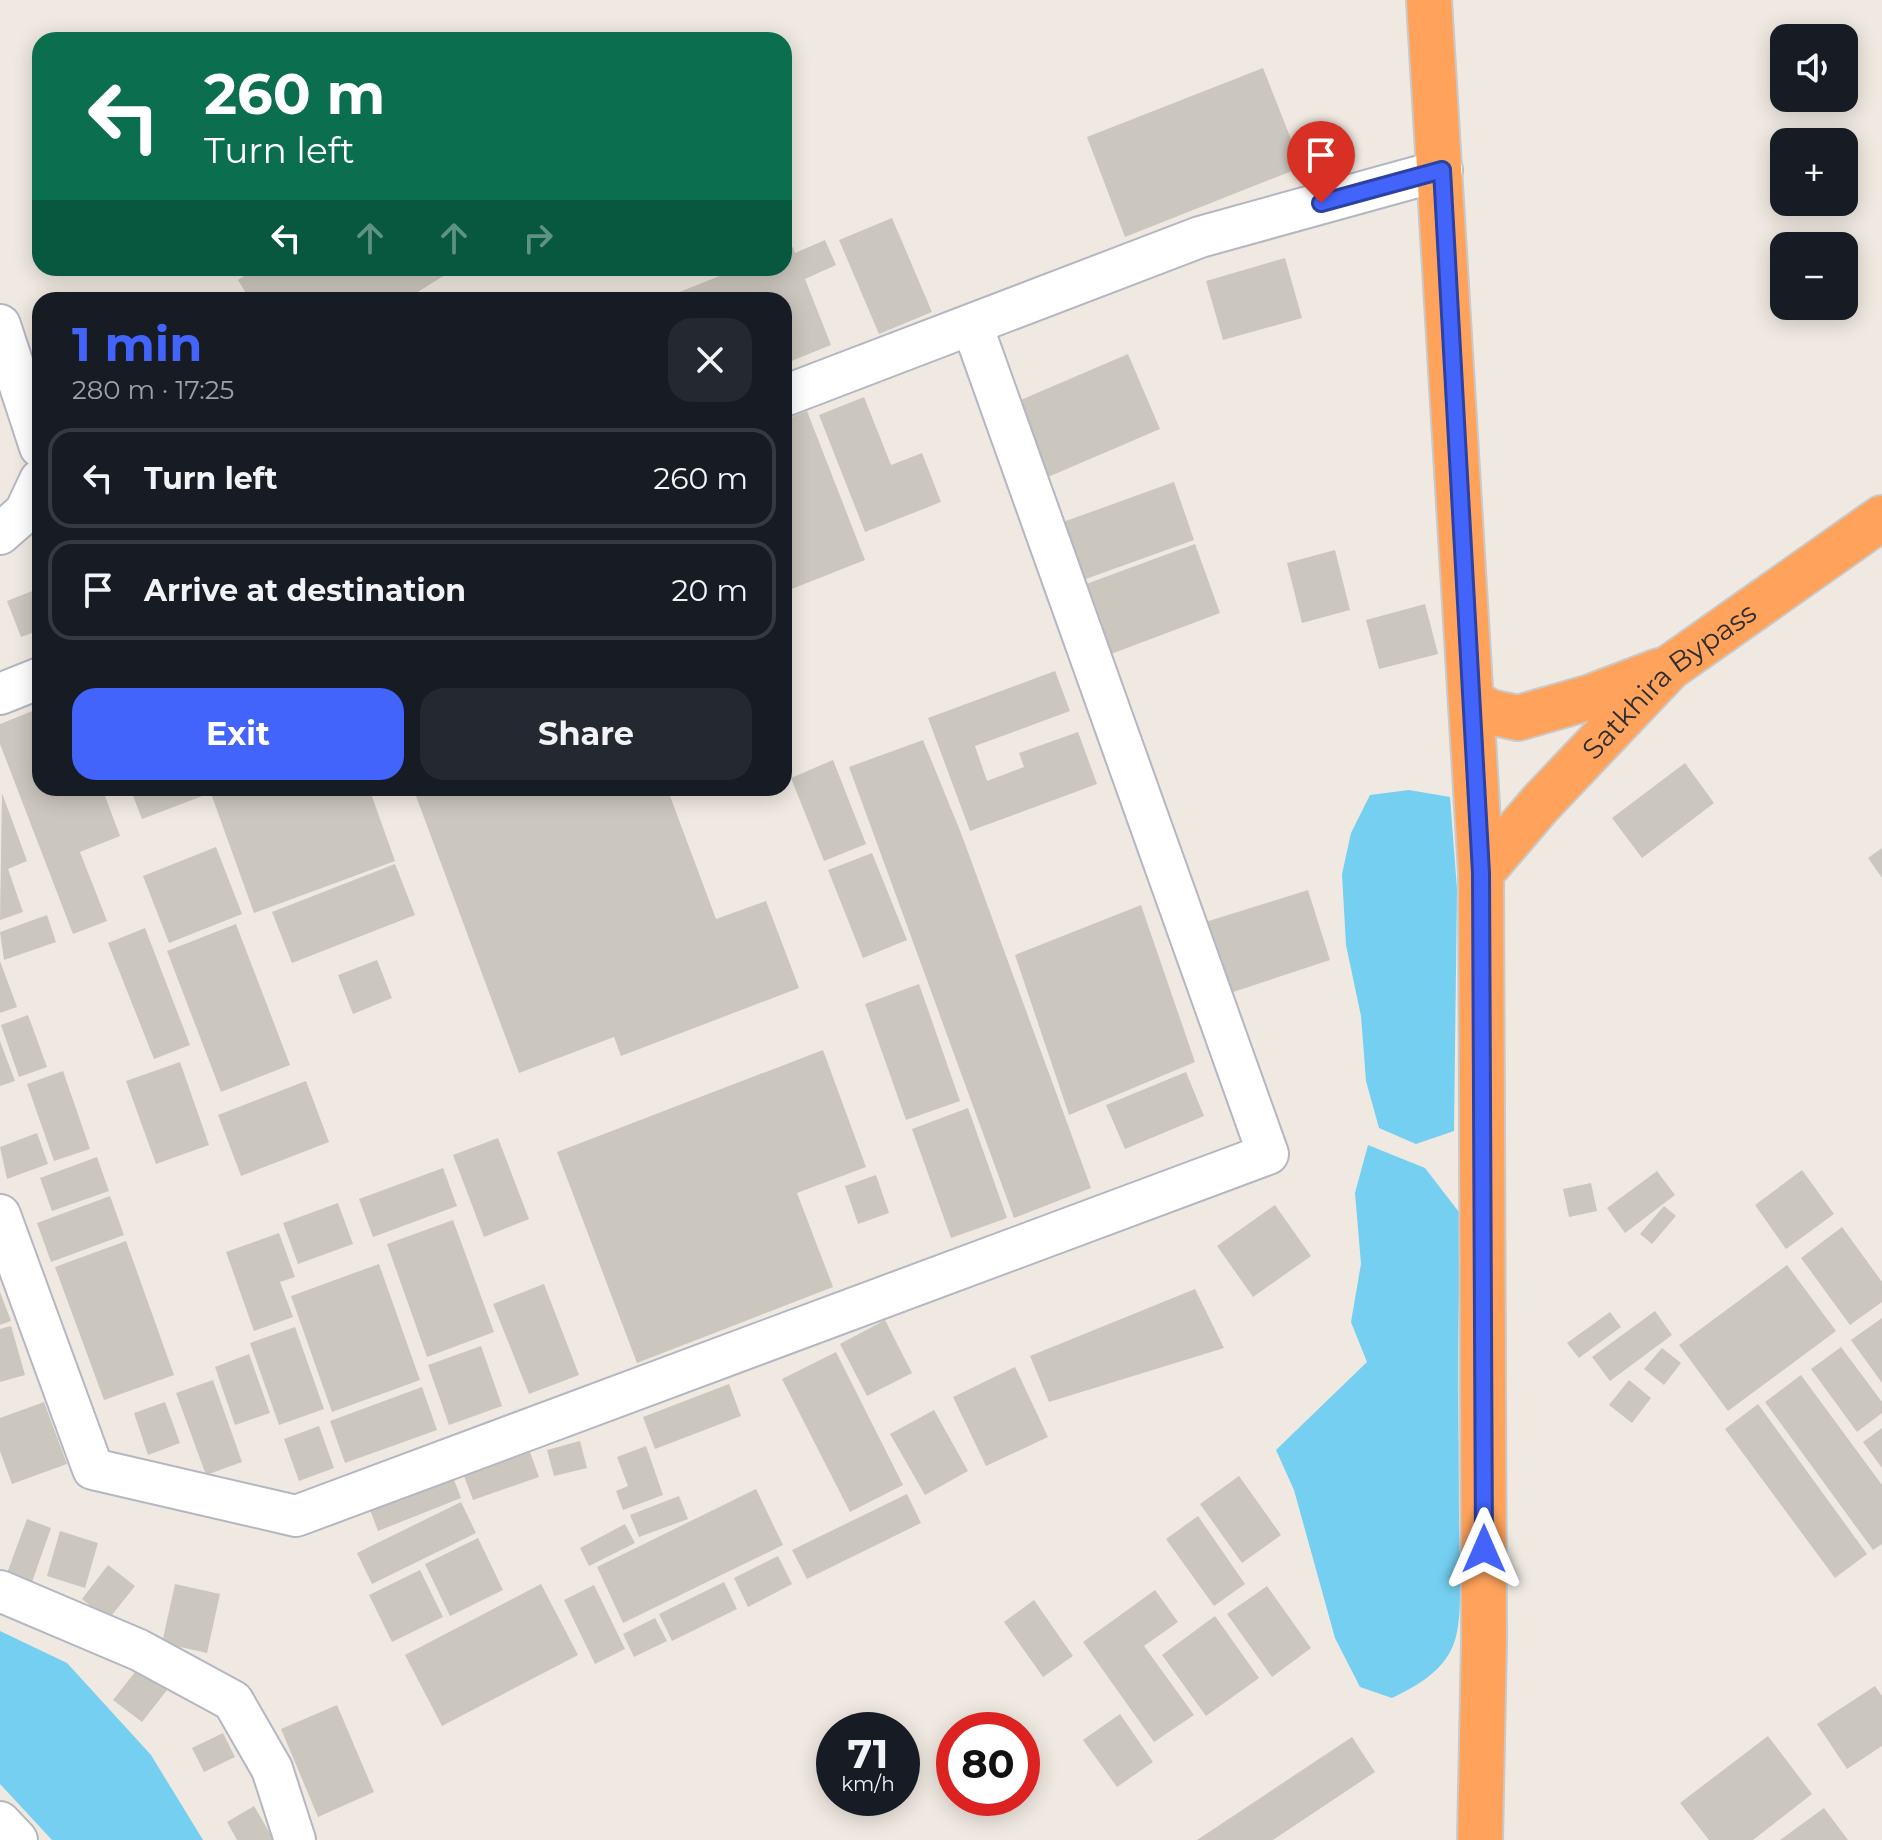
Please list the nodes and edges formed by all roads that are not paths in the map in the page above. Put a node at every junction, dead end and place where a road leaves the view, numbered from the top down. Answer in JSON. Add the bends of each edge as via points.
{"nodes":[{"id":1,"x":1429,"y":0,"type":"edge"},
{"id":2,"x":1442,"y":170,"type":"junction"},
{"id":3,"x":0,"y":325,"type":"edge"},
{"id":4,"x":972,"y":325,"type":"junction"},
{"id":5,"x":792,"y":393,"type":"edge"},
{"id":6,"x":32,"y":423,"type":"edge"},
{"id":7,"x":32,"y":497,"type":"edge"},
{"id":8,"x":1882,"y":518,"type":"edge"},
{"id":9,"x":0,"y":534,"type":"edge"},
{"id":10,"x":1669,"y":668,"type":"junction"},
{"id":11,"x":32,"y":681,"type":"edge"},
{"id":12,"x":0,"y":694,"type":"edge"},
{"id":13,"x":1471,"y":701,"type":"junction"},
{"id":14,"x":1481,"y":873,"type":"junction"},
{"id":15,"x":0,"y":1215,"type":"edge"},
{"id":16,"x":0,"y":1591,"type":"edge"},
{"id":17,"x":0,"y":1822,"type":"edge"},
{"id":18,"x":17,"y":1840,"type":"edge"},
{"id":19,"x":295,"y":1840,"type":"edge"},
{"id":20,"x":1480,"y":1840,"type":"edge"}],
"edges":[{"from":1,"to":2,"type":"highway"},
{"from":2,"to":4,"type":"street","via":[[1200,237]]},
{"from":2,"to":13,"type":"highway"},
{"from":3,"to":6,"type":"street"},
{"from":4,"to":5,"type":"street"},
{"from":4,"to":15,"type":"street","via":[[1268,1154],[296,1516],[93,1469]]},
{"from":7,"to":9,"type":"street","via":[[25,512]]},
{"from":8,"to":10,"type":"highway","name":"Satkhira Bypass"},
{"from":10,"to":13,"type":"highway","via":[[1518,718]]},
{"from":10,"to":14,"type":"highway","name":"Satkhira Bypass"},
{"from":11,"to":12,"type":"street"},
{"from":13,"to":14,"type":"highway"},
{"from":14,"to":20,"type":"highway"},
{"from":16,"to":19,"type":"street","via":[[139,1650],[233,1701],[272,1769]]},
{"from":17,"to":18,"type":"street"}]}
